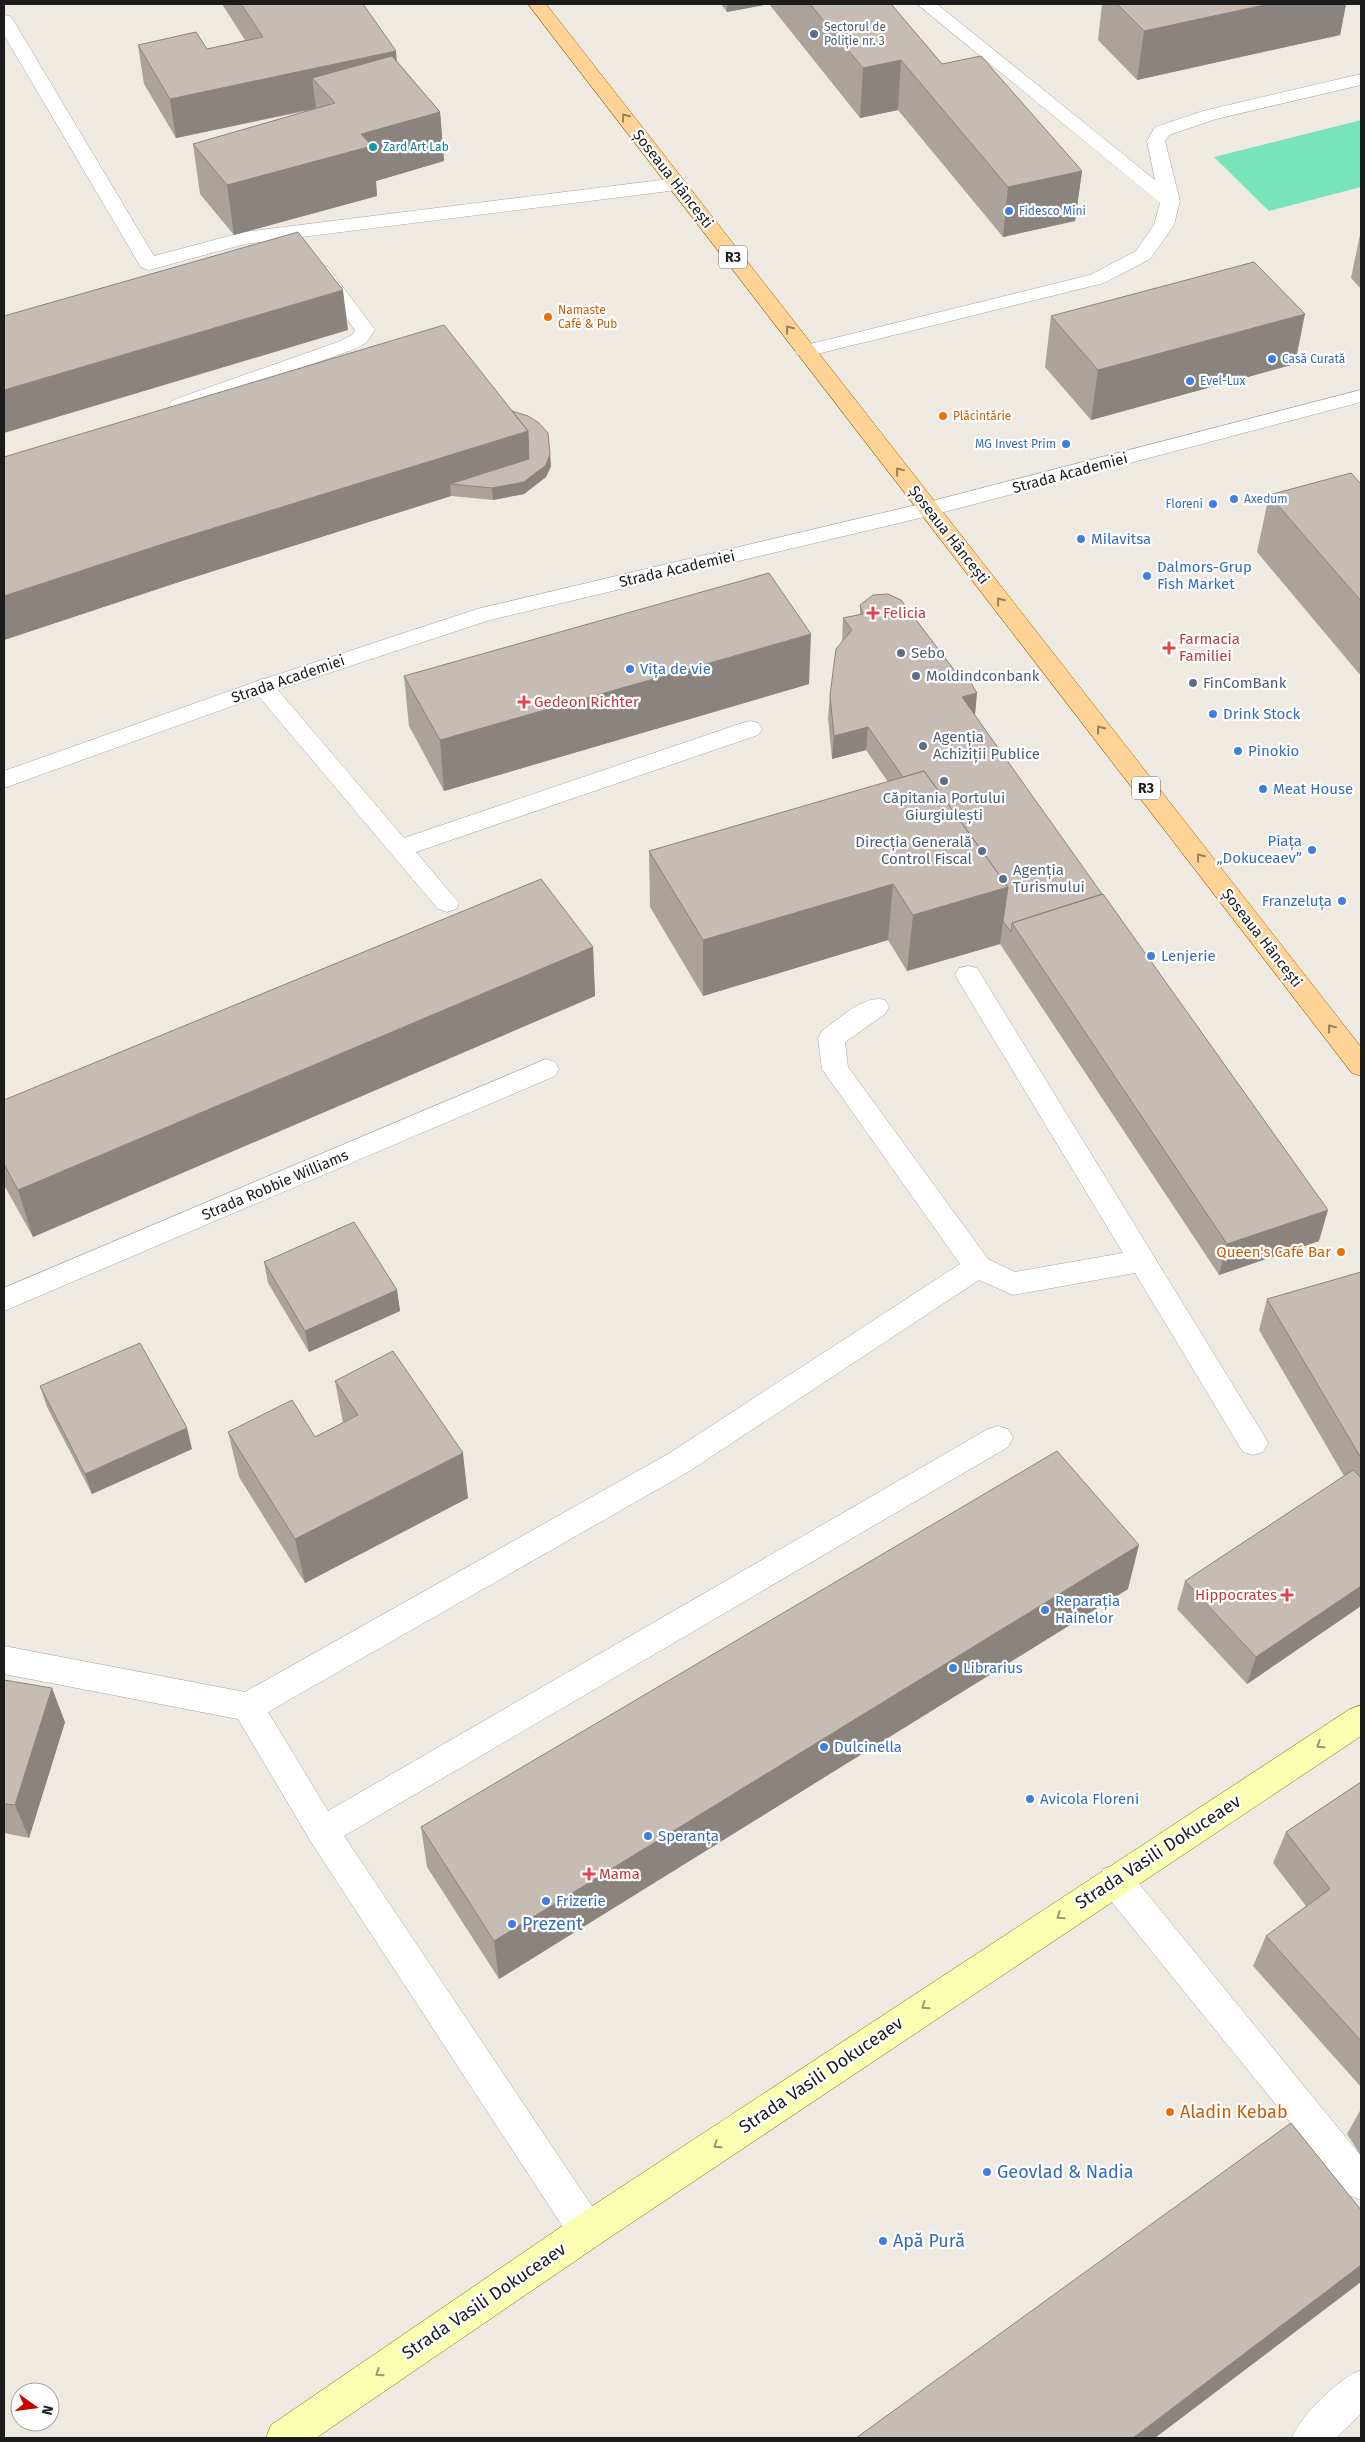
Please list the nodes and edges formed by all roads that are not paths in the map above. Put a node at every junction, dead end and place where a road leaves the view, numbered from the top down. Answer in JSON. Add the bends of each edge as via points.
{"nodes":[{"id":1,"x":537,"y":4,"type":"edge"},
{"id":2,"x":926,"y":4,"type":"edge"},
{"id":3,"x":4,"y":20,"type":"edge"},
{"id":4,"x":1361,"y":80,"type":"edge"},
{"id":5,"x":677,"y":184,"type":"junction"},
{"id":6,"x":1170,"y":200,"type":"junction"},
{"id":7,"x":292,"y":232,"type":"junction"},
{"id":8,"x":805,"y":351,"type":"junction"},
{"id":9,"x":1361,"y":396,"type":"edge"},
{"id":10,"x":180,"y":404,"type":"edge"},
{"id":11,"x":929,"y":510,"type":"junction"},
{"id":12,"x":263,"y":687,"type":"junction"},
{"id":13,"x":750,"y":729,"type":"dead end"},
{"id":14,"x":4,"y":780,"type":"edge"},
{"id":15,"x":399,"y":849,"type":"junction"},
{"id":16,"x":447,"y":903,"type":"dead end"},
{"id":17,"x":968,"y":975,"type":"dead end"},
{"id":18,"x":876,"y":1007,"type":"dead end"},
{"id":19,"x":1361,"y":1066,"type":"edge"},
{"id":20,"x":546,"y":1069,"type":"dead end"},
{"id":21,"x":1140,"y":1261,"type":"junction"},
{"id":22,"x":978,"y":1267,"type":"junction"},
{"id":23,"x":4,"y":1300,"type":"edge"},
{"id":24,"x":998,"y":1438,"type":"dead end"},
{"id":25,"x":1253,"y":1443,"type":"dead end"},
{"id":26,"x":4,"y":1660,"type":"edge"},
{"id":27,"x":248,"y":1707,"type":"junction"},
{"id":28,"x":1361,"y":1719,"type":"edge"},
{"id":29,"x":322,"y":1831,"type":"junction"},
{"id":30,"x":1115,"y":1880,"type":"junction"},
{"id":31,"x":1361,"y":2183,"type":"edge"},
{"id":32,"x":586,"y":2231,"type":"junction"},
{"id":33,"x":1361,"y":2388,"type":"edge"},
{"id":34,"x":284,"y":2438,"type":"edge"},
{"id":35,"x":1310,"y":2438,"type":"edge"}],
"edges":[{"from":5,"to":1,"type":"main road","name":"Șoseaua Hâncești","number":"R3","one_way":true},
{"from":2,"to":6,"type":"street"},
{"from":3,"to":7,"type":"street","via":[[149,264],[244,238]]},
{"from":4,"to":6,"type":"street","via":[[1210,115],[1162,131],[1156,141]]},
{"from":5,"to":7,"type":"street"},
{"from":8,"to":5,"type":"main road","name":"Șoseaua Hâncești","number":"R3","one_way":true},
{"from":6,"to":8,"type":"street","via":[[1164,225],[1143,255],[1096,279]]},
{"from":7,"to":10,"type":"street","via":[[365,330],[359,339],[345,346]]},
{"from":11,"to":8,"type":"main road","name":"Șoseaua Hâncești","number":"R3","one_way":true},
{"from":9,"to":11,"type":"street","name":"Strada Academiei"},
{"from":11,"to":12,"type":"street","name":"Strada Academiei","via":[[485,614]]},
{"from":19,"to":11,"type":"main road","name":"Șoseaua Hâncești","number":"R3","one_way":true},
{"from":12,"to":14,"type":"street","name":"Strada Academiei"},
{"from":12,"to":15,"type":"street"},
{"from":13,"to":15,"type":"street"},
{"from":15,"to":16,"type":"street"},
{"from":17,"to":21,"type":"street"},
{"from":18,"to":22,"type":"street","via":[[830,1038],[835,1069]]},
{"from":20,"to":23,"type":"street","name":"Strada Robbie Williams"},
{"from":21,"to":22,"type":"street","via":[[1013,1284]]},
{"from":21,"to":25,"type":"street"},
{"from":22,"to":27,"type":"street","via":[[678,1463]]},
{"from":24,"to":29,"type":"street"},
{"from":26,"to":27,"type":"street"},
{"from":27,"to":29,"type":"street"},
{"from":28,"to":30,"type":"main road","name":"Strada Vasili Dokuceaev","one_way":true},
{"from":29,"to":32,"type":"street"},
{"from":30,"to":31,"type":"street"},
{"from":30,"to":32,"type":"main road","name":"Strada Vasili Dokuceaev","one_way":true},
{"from":32,"to":34,"type":"main road","name":"Strada Vasili Dokuceaev","one_way":true},
{"from":33,"to":35,"type":"street"}]}
